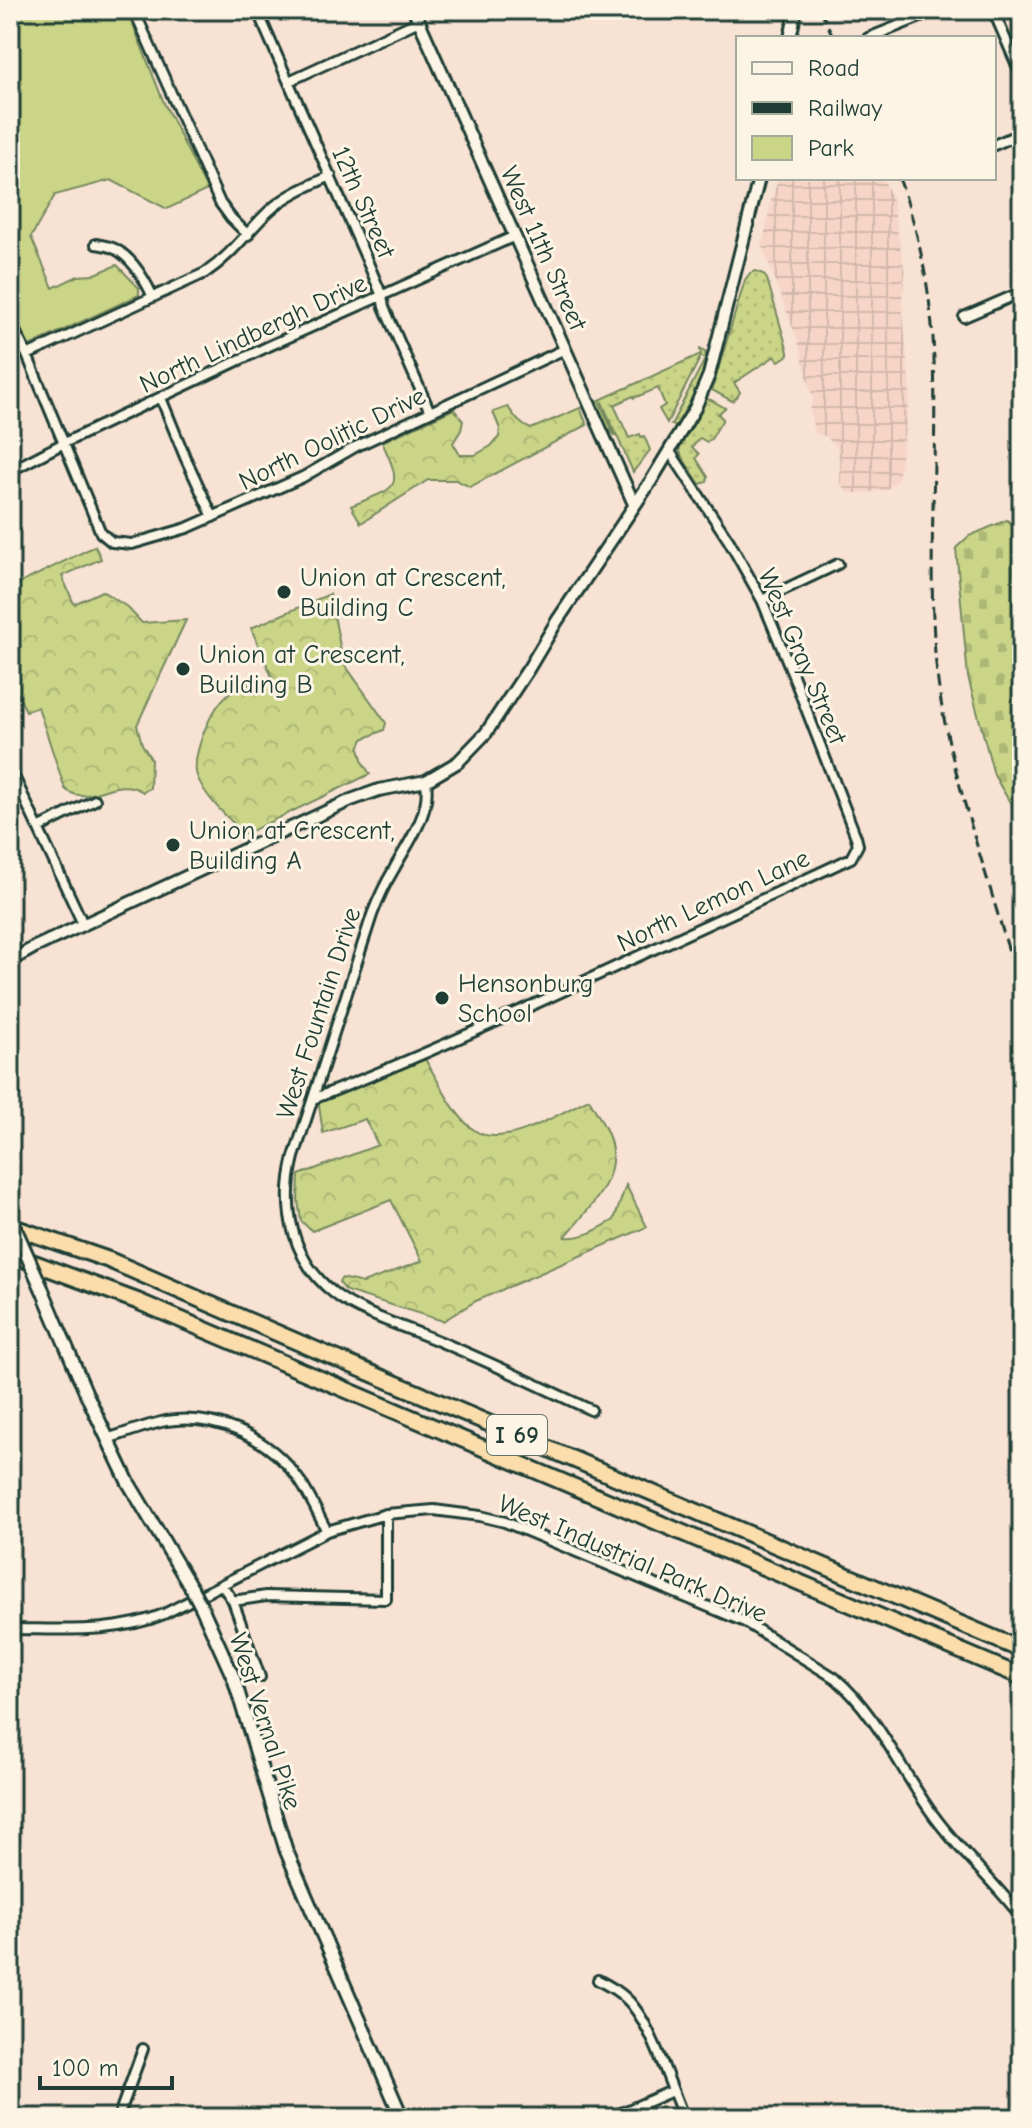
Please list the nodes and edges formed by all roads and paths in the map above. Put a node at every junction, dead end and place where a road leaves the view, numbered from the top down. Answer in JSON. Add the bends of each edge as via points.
{"nodes":[{"id":1,"x":134,"y":10,"type":"edge"},
{"id":2,"x":257,"y":10,"type":"edge"},
{"id":3,"x":414,"y":10,"type":"edge"},
{"id":4,"x":796,"y":10,"type":"edge"},
{"id":5,"x":938,"y":10,"type":"edge"},
{"id":6,"x":993,"y":10,"type":"edge"},
{"id":7,"x":419,"y":21,"type":"junction"},
{"id":8,"x":790,"y":36,"type":"edge"},
{"id":9,"x":873,"y":36,"type":"edge"},
{"id":10,"x":1022,"y":77,"type":"edge"},
{"id":11,"x":289,"y":81,"type":"junction"},
{"id":12,"x":1022,"y":133,"type":"edge"},
{"id":13,"x":996,"y":144,"type":"edge"},
{"id":14,"x":331,"y":176,"type":"junction"},
{"id":15,"x":758,"y":180,"type":"edge"},
{"id":16,"x":248,"y":235,"type":"junction"},
{"id":17,"x":515,"y":236,"type":"junction"},
{"id":18,"x":96,"y":244,"type":"dead end"},
{"id":19,"x":1022,"y":292,"type":"edge"},
{"id":20,"x":382,"y":296,"type":"junction"},
{"id":21,"x":153,"y":297,"type":"junction"},
{"id":22,"x":964,"y":317,"type":"dead end"},
{"id":23,"x":10,"y":321,"type":"edge"},
{"id":24,"x":565,"y":349,"type":"junction"},
{"id":25,"x":27,"y":355,"type":"junction"},
{"id":26,"x":161,"y":398,"type":"junction"},
{"id":27,"x":430,"y":412,"type":"junction"},
{"id":28,"x":64,"y":443,"type":"junction"},
{"id":29,"x":669,"y":450,"type":"junction"},
{"id":30,"x":10,"y":471,"type":"edge"},
{"id":31,"x":634,"y":504,"type":"junction"},
{"id":32,"x":213,"y":517,"type":"junction"},
{"id":33,"x":838,"y":564,"type":"dead end"},
{"id":34,"x":762,"y":600,"type":"junction"},
{"id":35,"x":10,"y":768,"type":"edge"},
{"id":36,"x":426,"y":781,"type":"junction"},
{"id":37,"x":95,"y":800,"type":"dead end"},
{"id":38,"x":38,"y":828,"type":"junction"},
{"id":39,"x":858,"y":845,"type":"joint"},
{"id":40,"x":83,"y":924,"type":"junction"},
{"id":41,"x":10,"y":961,"type":"edge"},
{"id":42,"x":313,"y":1099,"type":"junction"},
{"id":43,"x":10,"y":1217,"type":"edge"},
{"id":44,"x":10,"y":1226,"type":"edge"},
{"id":45,"x":10,"y":1254,"type":"edge"},
{"id":46,"x":591,"y":1410,"type":"dead end"},
{"id":47,"x":107,"y":1439,"type":"junction"},
{"id":48,"x":386,"y":1514,"type":"junction"},
{"id":49,"x":327,"y":1531,"type":"junction"},
{"id":50,"x":222,"y":1585,"type":"junction"},
{"id":51,"x":233,"y":1601,"type":"junction"},
{"id":52,"x":10,"y":1629,"type":"edge"},
{"id":53,"x":1022,"y":1650,"type":"edge"},
{"id":54,"x":260,"y":1677,"type":"dead end"},
{"id":55,"x":1022,"y":1677,"type":"edge"},
{"id":56,"x":1022,"y":1918,"type":"edge"},
{"id":57,"x":598,"y":1980,"type":"dead end"},
{"id":58,"x":143,"y":2049,"type":"dead end"},
{"id":59,"x":672,"y":2091,"type":"junction"},
{"id":60,"x":118,"y":2118,"type":"edge"},
{"id":61,"x":402,"y":2118,"type":"edge"},
{"id":62,"x":610,"y":2118,"type":"edge"},
{"id":63,"x":684,"y":2118,"type":"edge"}],
"edges":[{"from":1,"to":16,"type":"street","via":[[220,203]]},
{"from":2,"to":11,"type":"street","name":"12th Street"},
{"from":3,"to":7,"type":"street","name":"West 11th Street"},
{"from":4,"to":8,"type":"street"},
{"from":5,"to":9,"type":"street"},
{"from":6,"to":10,"type":"street"},
{"from":7,"to":11,"type":"street"},
{"from":7,"to":17,"type":"street","name":"West 11th Street"},
{"from":11,"to":14,"type":"street","name":"12th Street"},
{"from":12,"to":13,"type":"street"},
{"from":14,"to":16,"type":"street","via":[[271,209]]},
{"from":14,"to":20,"type":"street","name":"12th Street"},
{"from":15,"to":29,"type":"street","via":[[709,375]]},
{"from":16,"to":21,"type":"street","via":[[205,273]]},
{"from":17,"to":20,"type":"street","name":"North Lindbergh Drive"},
{"from":17,"to":24,"type":"street","name":"West 11th Street"},
{"from":18,"to":21,"type":"street","via":[[116,249],[127,259]]},
{"from":19,"to":22,"type":"street"},
{"from":20,"to":26,"type":"street","name":"North Lindbergh Drive"},
{"from":20,"to":27,"type":"street","name":"12th Street"},
{"from":21,"to":25,"type":"street"},
{"from":23,"to":25,"type":"street"},
{"from":24,"to":27,"type":"street","name":"North Oolitic Drive"},
{"from":24,"to":31,"type":"street","name":"West 11th Street"},
{"from":25,"to":28,"type":"street"},
{"from":26,"to":28,"type":"street","name":"North Lindbergh Drive"},
{"from":26,"to":32,"type":"street"},
{"from":27,"to":32,"type":"street","name":"North Oolitic Drive"},
{"from":28,"to":30,"type":"street","name":"North Lindbergh Drive"},
{"from":28,"to":32,"type":"street","name":"North Oolitic Drive","via":[[101,533],[112,542],[141,542]]},
{"from":29,"to":31,"type":"street"},
{"from":29,"to":34,"type":"street","name":"West Gray Street"},
{"from":31,"to":36,"type":"street","via":[[486,733],[458,762]]},
{"from":33,"to":34,"type":"street"},
{"from":34,"to":39,"type":"street","name":"West Gray Street"},
{"from":35,"to":38,"type":"street"},
{"from":36,"to":40,"type":"street","via":[[351,800]]},
{"from":36,"to":42,"type":"street","name":"West Fountain Drive","via":[[419,824],[372,915]]},
{"from":37,"to":38,"type":"street"},
{"from":38,"to":40,"type":"street"},
{"from":39,"to":42,"type":"street","name":"North Lemon Lane","via":[[851,858],[735,913]]},
{"from":40,"to":41,"type":"street"},
{"from":42,"to":46,"type":"street","name":"West Fountain Drive","via":[[287,1197],[294,1234],[319,1277],[348,1302]]},
{"from":43,"to":47,"type":"main road","name":"West Vernal Pike","bridge":true},
{"from":44,"to":53,"type":"highway","number":"I 69","via":[[109,1260]]},
{"from":45,"to":55,"type":"highway","number":"I 69","via":[[137,1301]]},
{"from":47,"to":49,"type":"street","via":[[176,1420],[226,1426],[256,1439],[285,1462]]},
{"from":47,"to":61,"type":"main road","name":"West Vernal Pike","bridge":true,"via":[[192,1589],[234,1679],[286,1850]]},
{"from":48,"to":49,"type":"street","name":"West Industrial Park Drive"},
{"from":48,"to":51,"type":"street","via":[[386,1599],[266,1596]]},
{"from":48,"to":56,"type":"street","name":"West Industrial Park Drive","via":[[434,1510],[515,1526],[745,1622],[835,1678],[880,1728],[947,1834]]},
{"from":49,"to":50,"type":"street","name":"West Industrial Park Drive"},
{"from":50,"to":51,"type":"street"},
{"from":50,"to":52,"type":"street","name":"West Industrial Park Drive","via":[[129,1626]]},
{"from":51,"to":54,"type":"street"},
{"from":57,"to":59,"type":"street","via":[[634,2007]]},
{"from":58,"to":60,"type":"street"},
{"from":59,"to":62,"type":"street"},
{"from":59,"to":63,"type":"street"}]}
